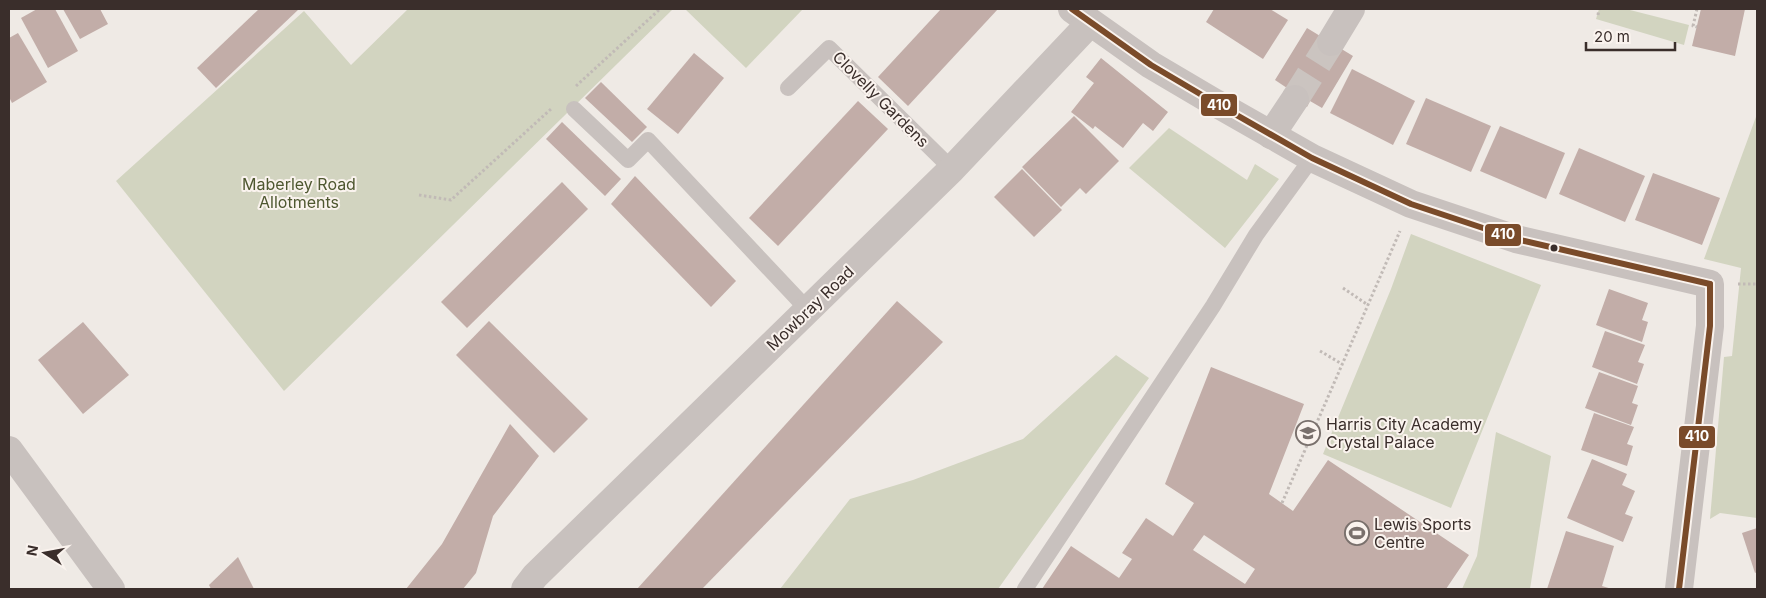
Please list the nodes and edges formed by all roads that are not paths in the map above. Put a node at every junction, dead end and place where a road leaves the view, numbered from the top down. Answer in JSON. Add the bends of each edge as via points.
{"nodes":[{"id":1,"x":1352,"y":9,"type":"edge"},
{"id":2,"x":1081,"y":16,"type":"edge"},
{"id":3,"x":1331,"y":42,"type":"tunnel mouth"},
{"id":4,"x":788,"y":88,"type":"dead end"},
{"id":5,"x":1295,"y":99,"type":"tunnel mouth"},
{"id":6,"x":574,"y":109,"type":"dead end"},
{"id":7,"x":1271,"y":135,"type":"junction"},
{"id":8,"x":1312,"y":158,"type":"junction"},
{"id":9,"x":952,"y":169,"type":"junction"},
{"id":10,"x":808,"y":310,"type":"junction"},
{"id":11,"x":9,"y":450,"type":"edge"},
{"id":12,"x":111,"y":589,"type":"edge"},
{"id":13,"x":525,"y":589,"type":"edge"},
{"id":14,"x":1025,"y":589,"type":"edge"},
{"id":15,"x":1679,"y":589,"type":"edge"}],
"edges":[{"from":1,"to":3,"type":"street"},
{"from":2,"to":7,"type":"street","via":[[1151,65]]},
{"from":2,"to":9,"type":"street","name":"Mowbray Road"},
{"from":4,"to":9,"type":"lane","name":"Clovelly Gardens","via":[[829,48]]},
{"from":5,"to":7,"type":"street"},
{"from":6,"to":10,"type":"lane","via":[[628,160],[648,140]]},
{"from":7,"to":8,"type":"street"},
{"from":8,"to":14,"type":"lane","via":[[1256,235],[1213,306]]},
{"from":8,"to":15,"type":"street","via":[[1411,204],[1516,239],[1710,284],[1710,326]]},
{"from":9,"to":10,"type":"street","name":"Mowbray Road"},
{"from":10,"to":13,"type":"street","name":"Mowbray Road"},
{"from":11,"to":12,"type":"street"}]}
